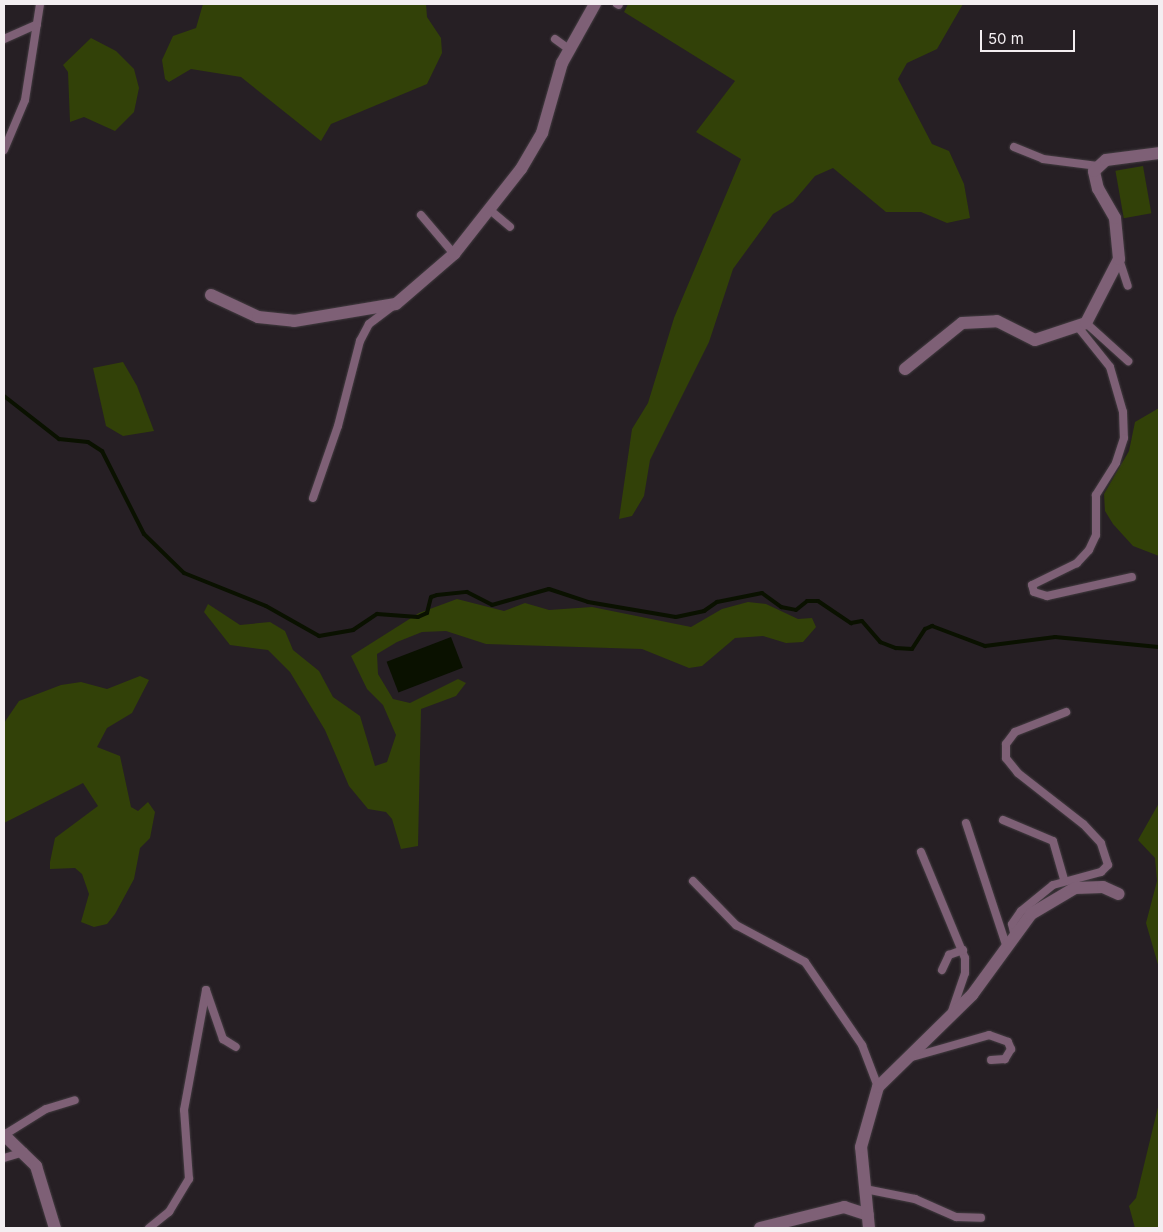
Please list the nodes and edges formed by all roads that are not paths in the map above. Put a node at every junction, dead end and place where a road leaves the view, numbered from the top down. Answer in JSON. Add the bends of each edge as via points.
{"nodes":[{"id":1,"x":40,"y":4,"type":"edge"},
{"id":2,"x":595,"y":4,"type":"edge"},
{"id":3,"x":37,"y":24,"type":"junction"},
{"id":4,"x":4,"y":39,"type":"edge"},
{"id":5,"x":555,"y":39,"type":"dead end"},
{"id":6,"x":569,"y":49,"type":"junction"},
{"id":7,"x":1014,"y":147,"type":"dead end"},
{"id":8,"x":4,"y":150,"type":"edge"},
{"id":9,"x":1159,"y":153,"type":"edge"},
{"id":10,"x":1098,"y":166,"type":"junction"},
{"id":11,"x":490,"y":210,"type":"junction"},
{"id":12,"x":421,"y":214,"type":"dead end"},
{"id":13,"x":510,"y":227,"type":"dead end"},
{"id":14,"x":454,"y":254,"type":"junction"},
{"id":15,"x":1119,"y":259,"type":"junction"},
{"id":16,"x":1128,"y":286,"type":"dead end"},
{"id":17,"x":211,"y":295,"type":"dead end"},
{"id":18,"x":396,"y":304,"type":"junction"},
{"id":19,"x":1082,"y":325,"type":"junction"},
{"id":20,"x":1128,"y":361,"type":"dead end"},
{"id":21,"x":905,"y":369,"type":"dead end"},
{"id":22,"x":313,"y":498,"type":"dead end"},
{"id":23,"x":1132,"y":576,"type":"dead end"},
{"id":24,"x":1066,"y":712,"type":"dead end"},
{"id":25,"x":1003,"y":820,"type":"dead end"},
{"id":26,"x":966,"y":823,"type":"dead end"},
{"id":27,"x":921,"y":852,"type":"dead end"},
{"id":28,"x":1064,"y":879,"type":"junction"},
{"id":29,"x":693,"y":882,"type":"dead end"},
{"id":30,"x":1119,"y":894,"type":"dead end"},
{"id":31,"x":1015,"y":937,"type":"junction"},
{"id":32,"x":1007,"y":948,"type":"junction"},
{"id":33,"x":962,"y":950,"type":"junction"},
{"id":34,"x":942,"y":970,"type":"dead end"},
{"id":35,"x":950,"y":1018,"type":"junction"},
{"id":36,"x":236,"y":1047,"type":"dead end"},
{"id":37,"x":912,"y":1057,"type":"junction"},
{"id":38,"x":991,"y":1060,"type":"dead end"},
{"id":39,"x":878,"y":1087,"type":"junction"},
{"id":40,"x":75,"y":1100,"type":"dead end"},
{"id":41,"x":4,"y":1135,"type":"edge"},
{"id":42,"x":24,"y":1152,"type":"junction"},
{"id":43,"x":4,"y":1158,"type":"edge"},
{"id":44,"x":865,"y":1189,"type":"junction"},
{"id":45,"x":868,"y":1215,"type":"junction"},
{"id":46,"x":981,"y":1218,"type":"dead end"},
{"id":47,"x":55,"y":1228,"type":"edge"},
{"id":48,"x":150,"y":1228,"type":"edge"},
{"id":49,"x":760,"y":1228,"type":"edge"},
{"id":50,"x":869,"y":1228,"type":"edge"}],
"edges":[{"from":1,"to":3,"type":"lane"},
{"from":2,"to":6,"type":"street"},
{"from":3,"to":4,"type":"lane"},
{"from":3,"to":8,"type":"lane","via":[[25,100]]},
{"from":5,"to":6,"type":"lane"},
{"from":6,"to":11,"type":"street","via":[[542,133]]},
{"from":7,"to":10,"type":"lane","via":[[1043,159]]},
{"from":9,"to":10,"type":"street","via":[[1116,158]]},
{"from":10,"to":15,"type":"street","via":[[1093,178],[1115,218]]},
{"from":11,"to":13,"type":"lane"},
{"from":11,"to":14,"type":"street"},
{"from":12,"to":14,"type":"lane"},
{"from":14,"to":18,"type":"street"},
{"from":15,"to":16,"type":"lane"},
{"from":15,"to":19,"type":"street"},
{"from":17,"to":18,"type":"street","via":[[258,317],[294,321]]},
{"from":18,"to":22,"type":"lane","via":[[369,324],[360,341],[338,426]]},
{"from":19,"to":20,"type":"lane"},
{"from":19,"to":21,"type":"street","via":[[1035,340],[997,321],[962,323]]},
{"from":19,"to":23,"type":"lane","via":[[1084,341],[1110,367],[1123,412],[1124,438],[1116,462],[1096,495],[1096,535],[1089,550],[1077,563],[1032,585],[1034,592],[1047,596]]},
{"from":24,"to":28,"type":"lane","via":[[1015,732],[1006,744],[1006,758],[1018,773],[1067,809],[1101,843],[1108,858],[1101,872]]},
{"from":25,"to":28,"type":"lane","via":[[1053,841]]},
{"from":26,"to":32,"type":"lane"},
{"from":27,"to":33,"type":"lane"},
{"from":28,"to":31,"type":"lane","via":[[1021,911],[1012,924]]},
{"from":29,"to":39,"type":"lane","via":[[736,925],[805,962],[862,1045]]},
{"from":30,"to":31,"type":"street","via":[[1102,887],[1075,888],[1031,914]]},
{"from":31,"to":32,"type":"street"},
{"from":32,"to":35,"type":"street"},
{"from":33,"to":34,"type":"lane","via":[[949,955]]},
{"from":33,"to":35,"type":"lane","via":[[965,972]]},
{"from":35,"to":37,"type":"street"},
{"from":36,"to":48,"type":"lane","via":[[223,1039],[206,990],[184,1110],[189,1179],[169,1212]]},
{"from":37,"to":38,"type":"lane","via":[[989,1035],[1008,1042],[1011,1049],[1005,1060]]},
{"from":37,"to":39,"type":"street"},
{"from":39,"to":44,"type":"street","via":[[862,1141]]},
{"from":40,"to":41,"type":"lane","via":[[46,1109]]},
{"from":41,"to":42,"type":"street"},
{"from":42,"to":43,"type":"lane"},
{"from":42,"to":47,"type":"street","via":[[46,1191]]},
{"from":44,"to":45,"type":"street"},
{"from":44,"to":46,"type":"lane","via":[[915,1199],[956,1217]]},
{"from":45,"to":49,"type":"street","via":[[844,1207]]},
{"from":45,"to":50,"type":"street"}]}
